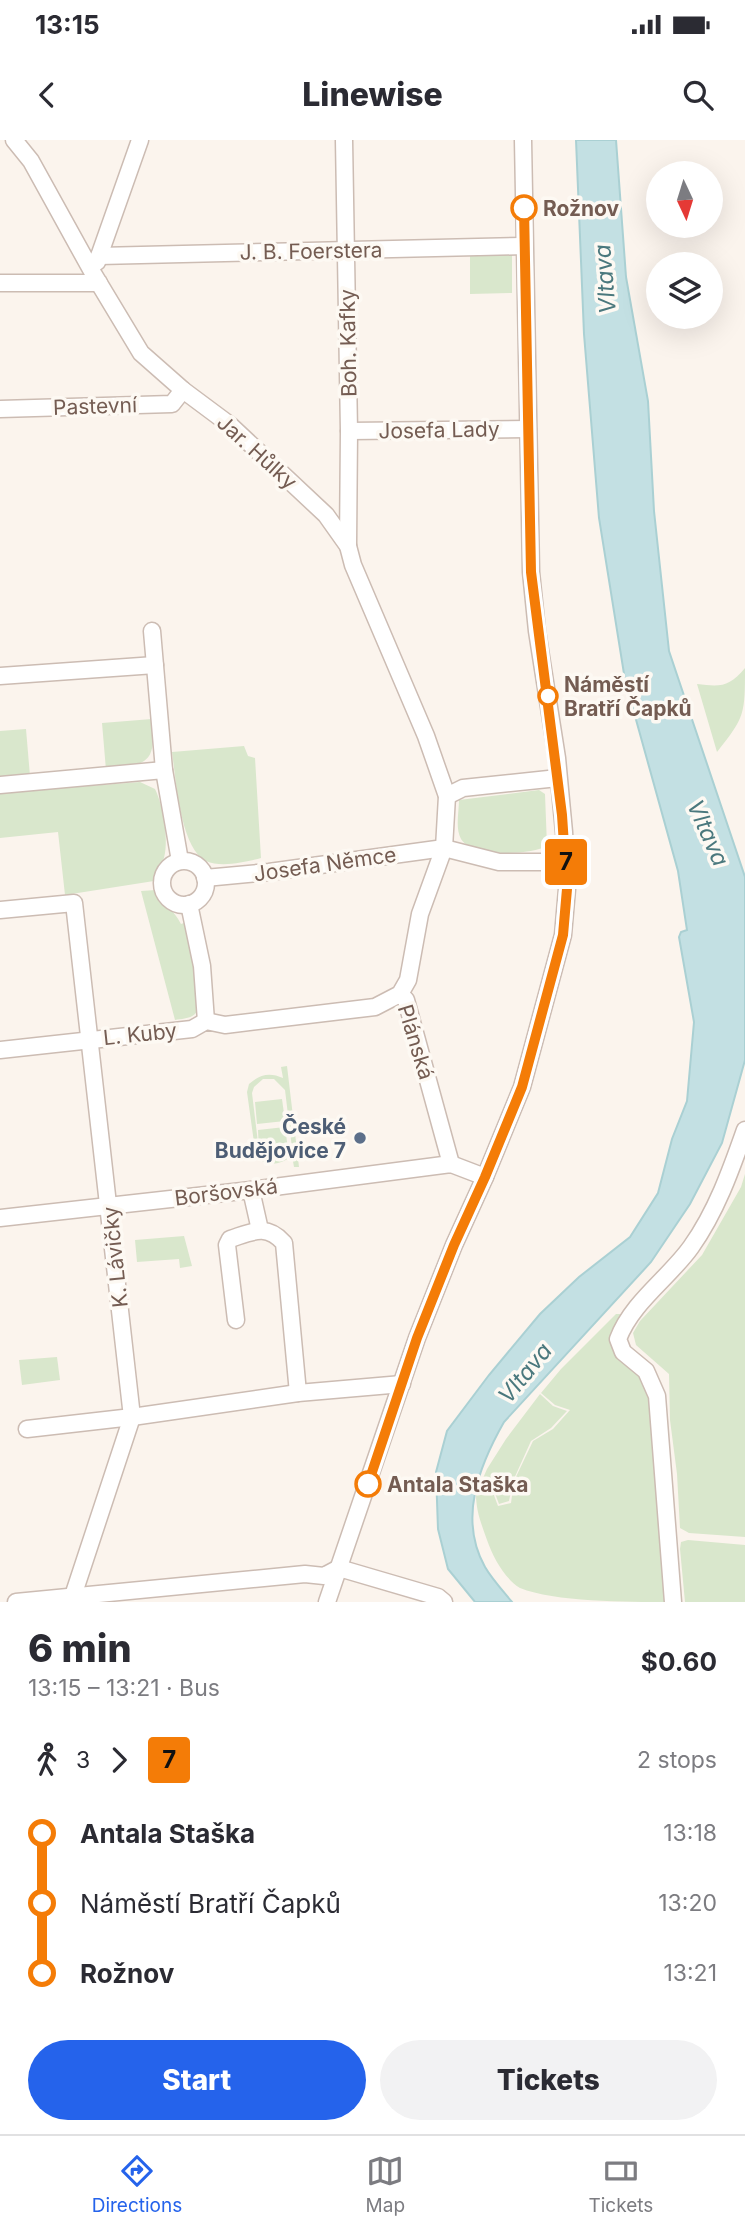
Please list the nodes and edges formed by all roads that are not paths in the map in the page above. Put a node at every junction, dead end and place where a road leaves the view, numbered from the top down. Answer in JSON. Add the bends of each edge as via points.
{"nodes":[{"id":1,"x":14,"y":140,"type":"edge"},
{"id":2,"x":140,"y":140,"type":"edge"},
{"id":3,"x":344,"y":140,"type":"edge"},
{"id":4,"x":523,"y":140,"type":"edge"},
{"id":5,"x":524,"y":246,"type":"junction"},
{"id":6,"x":346,"y":250,"type":"junction"},
{"id":7,"x":99,"y":256,"type":"junction"},
{"id":8,"x":96,"y":279,"type":"junction"},
{"id":9,"x":0,"y":283,"type":"edge"},
{"id":10,"x":183,"y":390,"type":"junction"},
{"id":11,"x":0,"y":410,"type":"edge"},
{"id":12,"x":528,"y":429,"type":"junction"},
{"id":13,"x":349,"y":431,"type":"junction"},
{"id":14,"x":348,"y":546,"type":"junction"},
{"id":15,"x":152,"y":631,"type":"dead end"},
{"id":16,"x":155,"y":665,"type":"junction"},
{"id":17,"x":0,"y":676,"type":"edge"},
{"id":18,"x":164,"y":770,"type":"junction"},
{"id":19,"x":558,"y":778,"type":"junction"},
{"id":20,"x":0,"y":785,"type":"edge"},
{"id":21,"x":447,"y":796,"type":"junction"},
{"id":22,"x":444,"y":848,"type":"junction"},
{"id":23,"x":180,"y":861,"type":"junction"},
{"id":24,"x":566,"y":862,"type":"junction"},
{"id":25,"x":205,"y":878,"type":"junction"},
{"id":26,"x":189,"y":904,"type":"junction"},
{"id":27,"x":0,"y":910,"type":"edge"},
{"id":28,"x":400,"y":994,"type":"junction"},
{"id":29,"x":206,"y":1021,"type":"junction"},
{"id":30,"x":89,"y":1039,"type":"junction"},
{"id":31,"x":0,"y":1050,"type":"edge"},
{"id":32,"x":745,"y":1130,"type":"edge"},
{"id":33,"x":451,"y":1164,"type":"junction"},
{"id":34,"x":485,"y":1177,"type":"junction"},
{"id":35,"x":251,"y":1190,"type":"junction"},
{"id":36,"x":109,"y":1205,"type":"junction"},
{"id":37,"x":0,"y":1218,"type":"edge"},
{"id":38,"x":260,"y":1230,"type":"junction"},
{"id":39,"x":236,"y":1320,"type":"dead end"},
{"id":40,"x":402,"y":1384,"type":"junction"},
{"id":41,"x":298,"y":1393,"type":"junction"},
{"id":42,"x":132,"y":1418,"type":"junction"},
{"id":43,"x":27,"y":1429,"type":"dead end"},
{"id":44,"x":339,"y":1568,"type":"junction"},
{"id":45,"x":71,"y":1599,"type":"edge"},
{"id":46,"x":439,"y":1600,"type":"edge"},
{"id":47,"x":16,"y":1602,"type":"edge"},
{"id":48,"x":327,"y":1602,"type":"edge"},
{"id":49,"x":673,"y":1602,"type":"edge"}],
"edges":[{"from":1,"to":8,"type":"street","name":"Jar. Hůlky","via":[[31,161]]},
{"from":2,"to":7,"type":"street"},
{"from":3,"to":6,"type":"street","name":"Boh. Kafky"},
{"from":4,"to":5,"type":"street"},
{"from":5,"to":6,"type":"street","name":"J. B. Foerstera"},
{"from":5,"to":12,"type":"street"},
{"from":6,"to":7,"type":"street","name":"J. B. Foerstera"},
{"from":6,"to":13,"type":"street","name":"Boh. Kafky"},
{"from":7,"to":8,"type":"street"},
{"from":8,"to":9,"type":"street"},
{"from":8,"to":10,"type":"street","name":"Jar. Hůlky","via":[[141,353]]},
{"from":10,"to":11,"type":"street","name":"Pastevní","via":[[172,404]]},
{"from":10,"to":14,"type":"street","name":"Jar. Hůlky","via":[[266,457],[326,514]]},
{"from":12,"to":13,"type":"street","name":"Josefa Lady"},
{"from":12,"to":19,"type":"street","via":[[533,590]]},
{"from":13,"to":14,"type":"street","name":"Boh. Kafky"},
{"from":14,"to":21,"type":"street","name":"Jar. Hůlky"},
{"from":15,"to":16,"type":"street"},
{"from":16,"to":17,"type":"street"},
{"from":16,"to":18,"type":"street"},
{"from":18,"to":20,"type":"street"},
{"from":18,"to":23,"type":"street"},
{"from":19,"to":21,"type":"street","via":[[463,788]]},
{"from":19,"to":24,"type":"street"},
{"from":21,"to":22,"type":"street","name":"Plánská"},
{"from":22,"to":24,"type":"street","via":[[499,862]]},
{"from":22,"to":25,"type":"street","name":"Josefa Němce"},
{"from":22,"to":28,"type":"street","name":"Plánská","via":[[420,914],[408,979]]},
{"from":23,"to":25,"type":"street","via":[[196,865]]},
{"from":23,"to":26,"type":"street","via":[[166,869],[162,886],[171,901]]},
{"from":24,"to":34,"type":"street","via":[[566,907],[557,959],[522,1087]]},
{"from":25,"to":26,"type":"street","via":[[202,895]]},
{"from":26,"to":29,"type":"street","via":[[202,966]]},
{"from":27,"to":30,"type":"street","name":"K. Lávičky","via":[[74,903]]},
{"from":28,"to":29,"type":"street","name":"L. Kuby","via":[[361,1010],[225,1025]]},
{"from":28,"to":33,"type":"street","name":"Plánská"},
{"from":29,"to":30,"type":"street","name":"L. Kuby","via":[[192,1029]]},
{"from":30,"to":31,"type":"street","name":"L. Kuby"},
{"from":30,"to":36,"type":"street","name":"K. Lávičky"},
{"from":32,"to":49,"type":"street","via":[[727,1181],[691,1247],[624,1323],[618,1339],[623,1352],[646,1371],[657,1396]]},
{"from":33,"to":34,"type":"street"},
{"from":33,"to":35,"type":"street","name":"Boršovská"},
{"from":34,"to":40,"type":"street"},
{"from":35,"to":36,"type":"street","name":"Boršovská"},
{"from":35,"to":38,"type":"street"},
{"from":36,"to":37,"type":"street","name":"Boršovská"},
{"from":36,"to":42,"type":"street","name":"K. Lávičky"},
{"from":38,"to":39,"type":"street","via":[[230,1239],[227,1245]]},
{"from":38,"to":41,"type":"street","via":[[275,1234],[284,1243]]},
{"from":40,"to":41,"type":"street"},
{"from":40,"to":44,"type":"street"},
{"from":41,"to":42,"type":"street"},
{"from":42,"to":43,"type":"street"},
{"from":42,"to":45,"type":"street","name":"K. Lávičky"},
{"from":44,"to":45,"type":"street","via":[[324,1576],[305,1574]]},
{"from":44,"to":46,"type":"street"},
{"from":44,"to":48,"type":"street"},
{"from":45,"to":47,"type":"street"}]}
